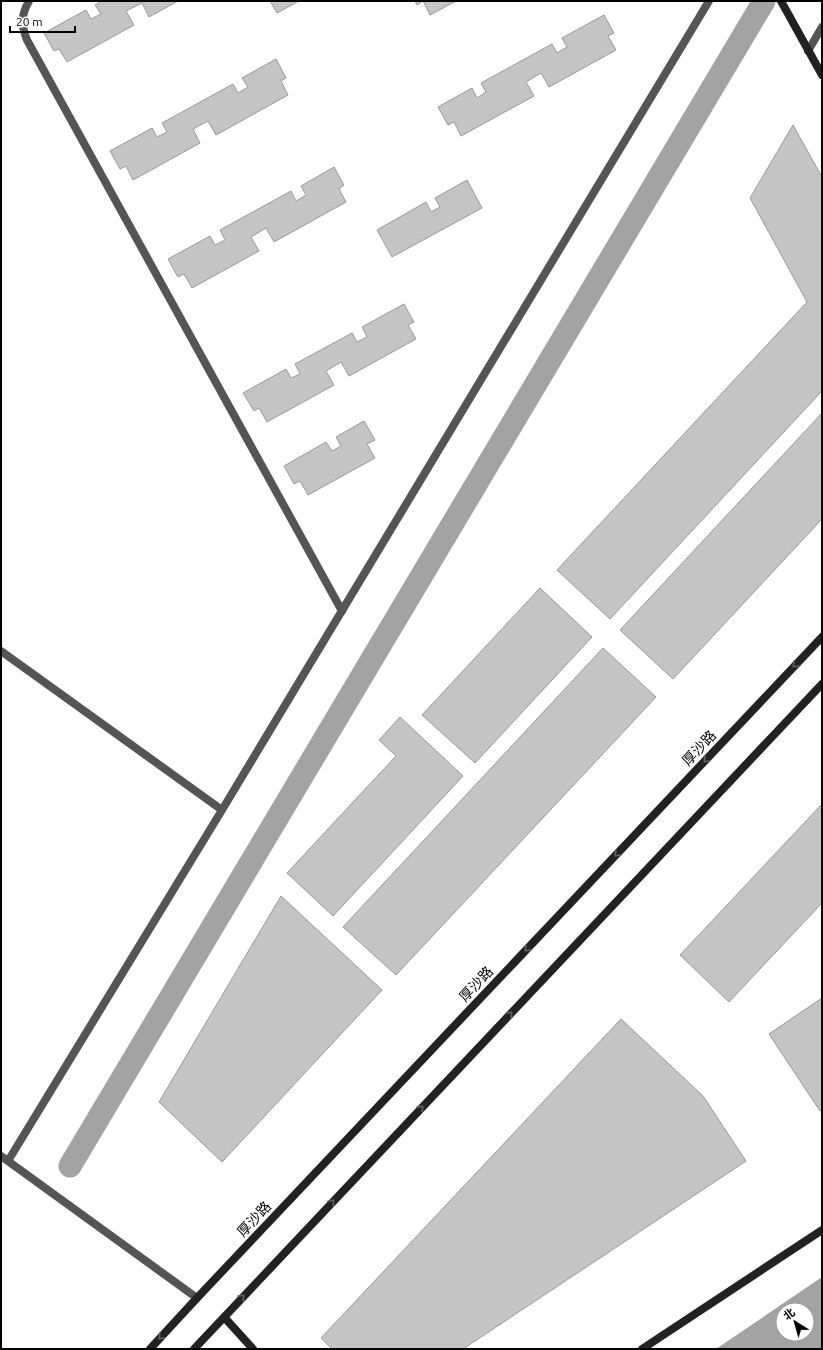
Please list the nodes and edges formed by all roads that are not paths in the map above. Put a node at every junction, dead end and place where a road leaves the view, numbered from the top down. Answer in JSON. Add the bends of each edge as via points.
{"nodes":[{"id":1,"x":29,"y":1,"type":"edge"},
{"id":2,"x":709,"y":1,"type":"edge"},
{"id":3,"x":781,"y":1,"type":"edge"},
{"id":4,"x":822,"y":27,"type":"edge"},
{"id":5,"x":808,"y":51,"type":"junction"},
{"id":6,"x":822,"y":75,"type":"edge"},
{"id":7,"x":342,"y":611,"type":"junction"},
{"id":8,"x":822,"y":637,"type":"edge"},
{"id":9,"x":1,"y":651,"type":"edge"},
{"id":10,"x":822,"y":684,"type":"edge"},
{"id":11,"x":222,"y":810,"type":"junction"},
{"id":12,"x":1,"y":1156,"type":"edge"},
{"id":13,"x":8,"y":1161,"type":"junction"},
{"id":14,"x":822,"y":1230,"type":"edge"},
{"id":15,"x":197,"y":1298,"type":"junction"},
{"id":16,"x":224,"y":1317,"type":"junction"},
{"id":17,"x":195,"y":1348,"type":"edge"},
{"id":18,"x":150,"y":1349,"type":"edge"},
{"id":19,"x":253,"y":1349,"type":"edge"},
{"id":20,"x":642,"y":1349,"type":"edge"}],
"edges":[{"from":1,"to":7,"type":"street","via":[[25,8],[22,28],[27,40]]},
{"from":2,"to":7,"type":"street"},
{"from":3,"to":5,"type":"main road"},
{"from":4,"to":5,"type":"street"},
{"from":5,"to":6,"type":"main road"},
{"from":7,"to":11,"type":"street"},
{"from":8,"to":15,"type":"main road","name":"厚沙路","one_way":true},
{"from":9,"to":11,"type":"street"},
{"from":16,"to":10,"type":"main road","one_way":true},
{"from":11,"to":13,"type":"street"},
{"from":12,"to":13,"type":"street"},
{"from":13,"to":15,"type":"street"},
{"from":14,"to":20,"type":"main road"},
{"from":15,"to":18,"type":"main road","name":"厚沙路","one_way":true},
{"from":16,"to":17,"type":"main road"},
{"from":16,"to":19,"type":"main road"}]}
